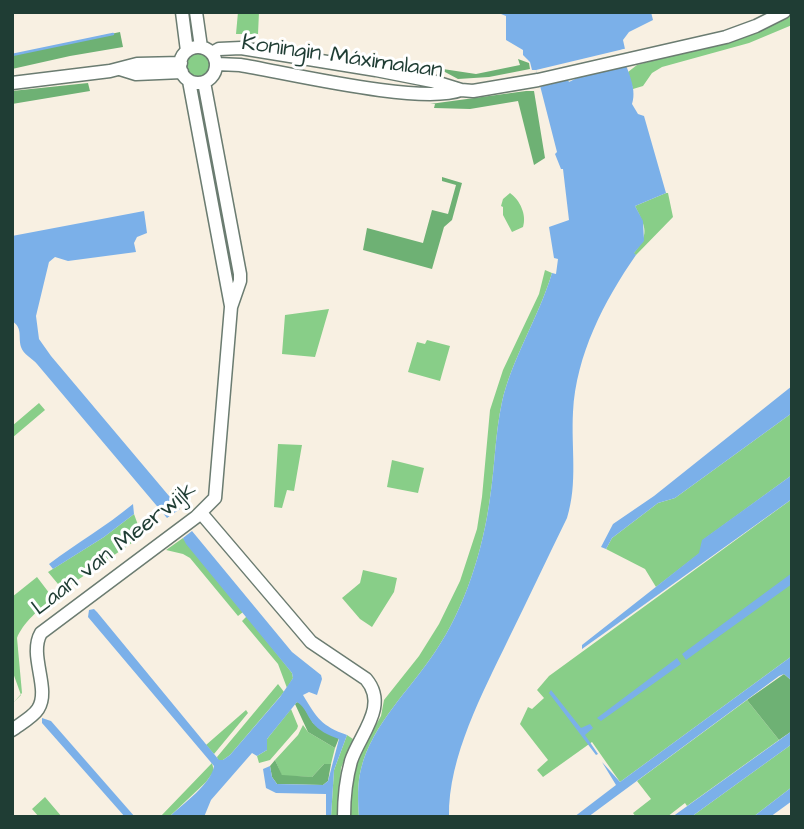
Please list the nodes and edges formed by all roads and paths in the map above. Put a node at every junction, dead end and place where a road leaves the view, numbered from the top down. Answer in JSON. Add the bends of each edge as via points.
{"nodes":[{"id":1,"x":182,"y":12,"type":"edge"},
{"id":2,"x":196,"y":12,"type":"edge"},
{"id":3,"x":784,"y":12,"type":"edge"},
{"id":4,"x":210,"y":55,"type":"junction"},
{"id":5,"x":185,"y":67,"type":"junction"},
{"id":6,"x":204,"y":82,"type":"junction"},
{"id":7,"x":12,"y":83,"type":"edge"},
{"id":8,"x":231,"y":307,"type":"junction"},
{"id":9,"x":201,"y":513,"type":"junction"},
{"id":10,"x":12,"y":730,"type":"edge"},
{"id":11,"x":344,"y":817,"type":"edge"}],
"edges":[{"from":1,"to":5,"type":"street","name":"Laan van Meerwijk"},
{"from":2,"to":4,"type":"street"},
{"from":3,"to":4,"type":"street","name":"Koningin Máximalaan","via":[[726,37],[538,80],[450,94],[414,93],[240,65]]},
{"from":4,"to":5,"type":"street"},
{"from":4,"to":6,"type":"street","via":[[213,76]]},
{"from":5,"to":6,"type":"street"},
{"from":5,"to":7,"type":"street","via":[[136,74],[119,69]]},
{"from":5,"to":8,"type":"street","name":"Laan van Meerwijk"},
{"from":6,"to":8,"type":"street","name":"Laan van Meerwijk","via":[[239,265],[240,281]]},
{"from":8,"to":9,"type":"street","name":"Laan van Meerwijk","via":[[217,491]]},
{"from":9,"to":10,"type":"street","name":"Laan van Meerwijk","via":[[41,633],[37,647],[41,703]]},
{"from":9,"to":11,"type":"street","via":[[311,642],[372,687],[375,711],[348,772]]}]}
